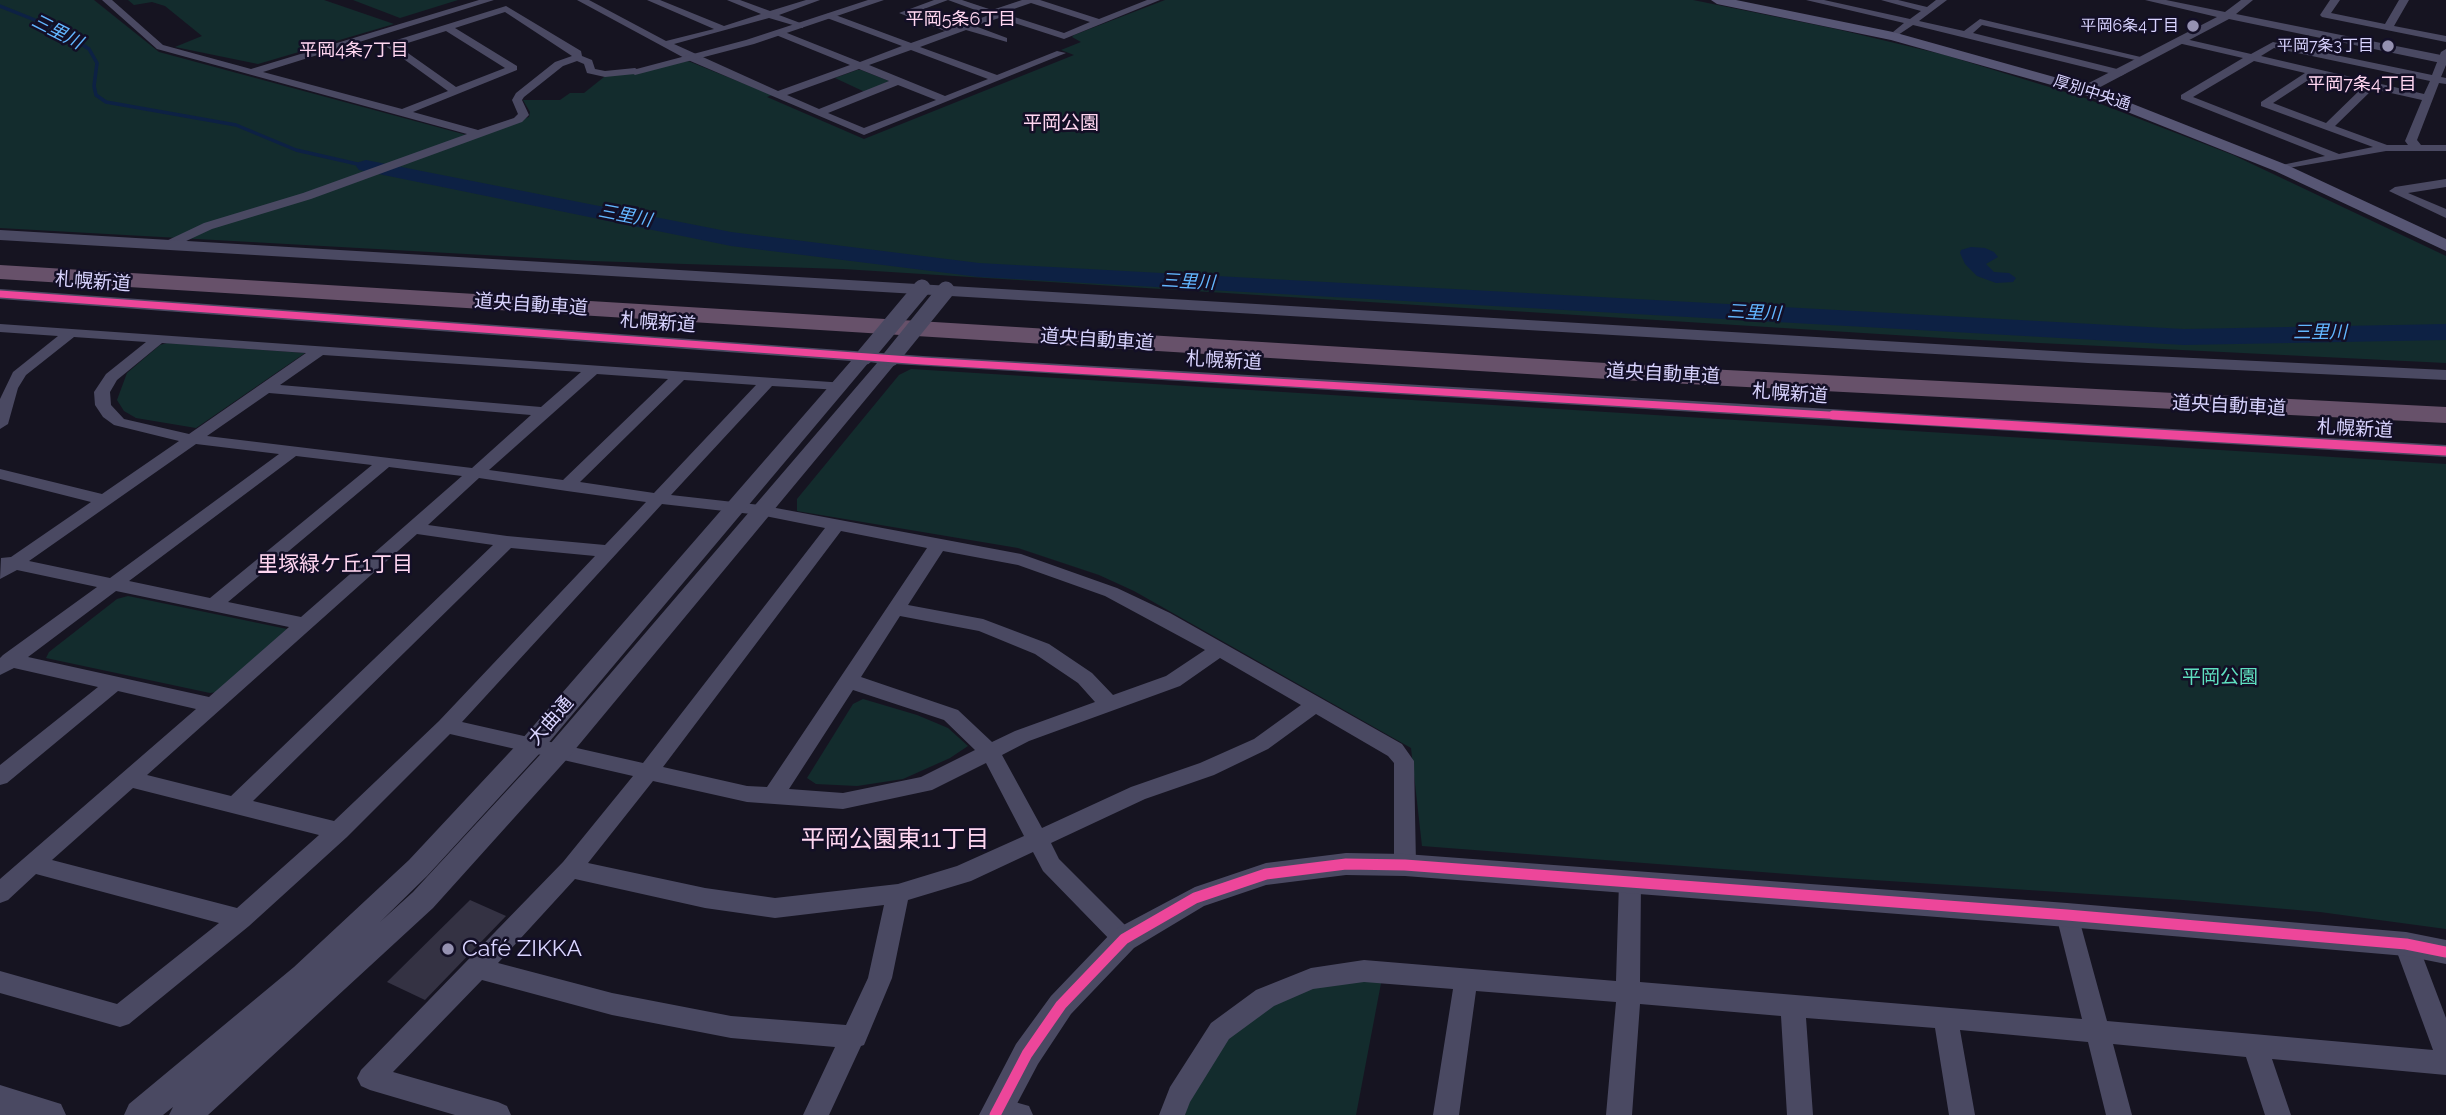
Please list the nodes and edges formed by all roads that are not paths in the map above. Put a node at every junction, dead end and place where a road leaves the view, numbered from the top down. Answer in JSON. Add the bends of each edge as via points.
{"nodes":[{"id":1,"x":107,"y":0,"type":"edge"},
{"id":2,"x":489,"y":0,"type":"edge"},
{"id":3,"x":582,"y":0,"type":"edge"},
{"id":4,"x":652,"y":0,"type":"edge"},
{"id":5,"x":815,"y":0,"type":"edge"},
{"id":6,"x":879,"y":0,"type":"edge"},
{"id":7,"x":943,"y":0,"type":"edge"},
{"id":8,"x":953,"y":0,"type":"edge"},
{"id":9,"x":1155,"y":0,"type":"edge"},
{"id":10,"x":1717,"y":0,"type":"edge"},
{"id":11,"x":1742,"y":0,"type":"edge"},
{"id":12,"x":1811,"y":0,"type":"edge"},
{"id":13,"x":1886,"y":0,"type":"edge"},
{"id":14,"x":1942,"y":0,"type":"edge"},
{"id":15,"x":2154,"y":0,"type":"edge"},
{"id":16,"x":2248,"y":0,"type":"edge"},
{"id":17,"x":2335,"y":0,"type":"edge"},
{"id":18,"x":2404,"y":0,"type":"edge"},
{"id":19,"x":741,"y":1,"type":"edge"},
{"id":20,"x":1122,"y":4,"type":"dead end"},
{"id":21,"x":1135,"y":8,"type":"junction"},
{"id":22,"x":1930,"y":10,"type":"junction"},
{"id":23,"x":770,"y":14,"type":"junction"},
{"id":24,"x":995,"y":14,"type":"junction"},
{"id":25,"x":830,"y":16,"type":"junction"},
{"id":26,"x":2227,"y":16,"type":"junction"},
{"id":27,"x":1914,"y":21,"type":"junction"},
{"id":28,"x":1099,"y":22,"type":"junction"},
{"id":29,"x":800,"y":26,"type":"junction"},
{"id":30,"x":965,"y":26,"type":"junction"},
{"id":31,"x":448,"y":27,"type":"junction"},
{"id":32,"x":2388,"y":28,"type":"junction"},
{"id":33,"x":724,"y":29,"type":"junction"},
{"id":34,"x":953,"y":31,"type":"junction"},
{"id":35,"x":1898,"y":32,"type":"junction"},
{"id":36,"x":779,"y":33,"type":"junction"},
{"id":37,"x":1966,"y":34,"type":"junction"},
{"id":38,"x":2446,"y":39,"type":"edge"},
{"id":39,"x":1004,"y":40,"type":"dead end"},
{"id":40,"x":2181,"y":41,"type":"junction"},
{"id":41,"x":664,"y":44,"type":"junction"},
{"id":42,"x":911,"y":46,"type":"junction"},
{"id":43,"x":1061,"y":53,"type":"dead end"},
{"id":44,"x":2445,"y":57,"type":"edge"},
{"id":45,"x":577,"y":58,"type":"junction"},
{"id":46,"x":692,"y":58,"type":"junction"},
{"id":47,"x":2144,"y":60,"type":"junction"},
{"id":48,"x":2250,"y":60,"type":"junction"},
{"id":49,"x":858,"y":65,"type":"junction"},
{"id":50,"x":635,"y":71,"type":"joint"},
{"id":51,"x":252,"y":72,"type":"junction"},
{"id":52,"x":2312,"y":73,"type":"junction"},
{"id":53,"x":2121,"y":74,"type":"junction"},
{"id":54,"x":998,"y":79,"type":"junction"},
{"id":55,"x":2441,"y":80,"type":"edge"},
{"id":56,"x":898,"y":81,"type":"junction"},
{"id":57,"x":2370,"y":86,"type":"junction"},
{"id":58,"x":2089,"y":89,"type":"junction"},
{"id":59,"x":456,"y":92,"type":"junction"},
{"id":60,"x":778,"y":95,"type":"junction"},
{"id":61,"x":2428,"y":98,"type":"junction"},
{"id":62,"x":946,"y":100,"type":"junction"},
{"id":63,"x":818,"y":113,"type":"junction"},
{"id":64,"x":400,"y":114,"type":"junction"},
{"id":65,"x":2328,"y":127,"type":"junction"},
{"id":66,"x":477,"y":133,"type":"junction"},
{"id":67,"x":2386,"y":148,"type":"junction"},
{"id":68,"x":2418,"y":148,"type":"junction"},
{"id":69,"x":2446,"y":148,"type":"edge"},
{"id":70,"x":2337,"y":157,"type":"junction"},
{"id":71,"x":2287,"y":167,"type":"junction"},
{"id":72,"x":2446,"y":183,"type":"edge"},
{"id":73,"x":2446,"y":214,"type":"edge"},
{"id":74,"x":0,"y":235,"type":"edge"},
{"id":75,"x":2446,"y":237,"type":"edge"},
{"id":76,"x":169,"y":245,"type":"junction"},
{"id":77,"x":2446,"y":246,"type":"edge"},
{"id":78,"x":0,"y":259,"type":"edge"},
{"id":79,"x":0,"y":272,"type":"edge"},
{"id":80,"x":922,"y":288,"type":"junction"},
{"id":81,"x":946,"y":290,"type":"junction"},
{"id":82,"x":0,"y":294,"type":"edge"},
{"id":83,"x":0,"y":328,"type":"edge"},
{"id":84,"x":71,"y":332,"type":"junction"},
{"id":85,"x":159,"y":339,"type":"junction"},
{"id":86,"x":320,"y":350,"type":"junction"},
{"id":87,"x":864,"y":356,"type":"junction"},
{"id":88,"x":891,"y":358,"type":"junction"},
{"id":89,"x":590,"y":371,"type":"junction"},
{"id":90,"x":2446,"y":374,"type":"edge"},
{"id":91,"x":680,"y":375,"type":"junction"},
{"id":92,"x":768,"y":381,"type":"junction"},
{"id":93,"x":840,"y":386,"type":"junction"},
{"id":94,"x":266,"y":388,"type":"junction"},
{"id":95,"x":2446,"y":400,"type":"edge"},
{"id":96,"x":544,"y":412,"type":"junction"},
{"id":97,"x":2446,"y":415,"type":"edge"},
{"id":98,"x":0,"y":424,"type":"edge"},
{"id":99,"x":192,"y":439,"type":"junction"},
{"id":100,"x":2446,"y":451,"type":"edge"},
{"id":101,"x":292,"y":452,"type":"junction"},
{"id":102,"x":386,"y":462,"type":"junction"},
{"id":103,"x":475,"y":472,"type":"junction"},
{"id":104,"x":0,"y":474,"type":"edge"},
{"id":105,"x":567,"y":486,"type":"junction"},
{"id":106,"x":657,"y":499,"type":"junction"},
{"id":107,"x":105,"y":500,"type":"junction"},
{"id":108,"x":733,"y":509,"type":"junction"},
{"id":109,"x":760,"y":510,"type":"junction"},
{"id":110,"x":837,"y":524,"type":"junction"},
{"id":111,"x":413,"y":528,"type":"junction"},
{"id":112,"x":507,"y":542,"type":"junction"},
{"id":113,"x":939,"y":543,"type":"junction"},
{"id":114,"x":608,"y":551,"type":"junction"},
{"id":115,"x":5,"y":566,"type":"edge"},
{"id":116,"x":114,"y":584,"type":"junction"},
{"id":117,"x":213,"y":605,"type":"junction"},
{"id":118,"x":895,"y":609,"type":"junction"},
{"id":119,"x":304,"y":624,"type":"junction"},
{"id":120,"x":1219,"y":650,"type":"junction"},
{"id":121,"x":5,"y":664,"type":"edge"},
{"id":122,"x":847,"y":682,"type":"junction"},
{"id":123,"x":115,"y":683,"type":"junction"},
{"id":124,"x":1108,"y":704,"type":"junction"},
{"id":125,"x":212,"y":705,"type":"junction"},
{"id":126,"x":1315,"y":705,"type":"junction"},
{"id":127,"x":446,"y":726,"type":"junction"},
{"id":128,"x":531,"y":746,"type":"junction"},
{"id":129,"x":558,"y":751,"type":"junction"},
{"id":130,"x":991,"y":752,"type":"junction"},
{"id":131,"x":647,"y":773,"type":"junction"},
{"id":132,"x":0,"y":776,"type":"edge"},
{"id":133,"x":129,"y":779,"type":"junction"},
{"id":134,"x":772,"y":797,"type":"junction"},
{"id":135,"x":235,"y":805,"type":"junction"},
{"id":136,"x":339,"y":831,"type":"junction"},
{"id":137,"x":1035,"y":841,"type":"junction"},
{"id":138,"x":32,"y":864,"type":"junction"},
{"id":139,"x":1405,"y":864,"type":"junction"},
{"id":140,"x":571,"y":869,"type":"junction"},
{"id":141,"x":1630,"y":882,"type":"junction"},
{"id":142,"x":0,"y":893,"type":"edge"},
{"id":143,"x":898,"y":894,"type":"junction"},
{"id":144,"x":2067,"y":915,"type":"junction"},
{"id":145,"x":241,"y":919,"type":"junction"},
{"id":146,"x":1124,"y":939,"type":"junction"},
{"id":147,"x":2406,"y":944,"type":"junction"},
{"id":148,"x":2446,"y":952,"type":"edge"},
{"id":149,"x":478,"y":968,"type":"junction"},
{"id":150,"x":1466,"y":979,"type":"junction"},
{"id":151,"x":0,"y":982,"type":"edge"},
{"id":152,"x":1628,"y":994,"type":"junction"},
{"id":153,"x":1794,"y":1007,"type":"junction"},
{"id":154,"x":1946,"y":1018,"type":"junction"},
{"id":155,"x":2098,"y":1032,"type":"junction"},
{"id":156,"x":855,"y":1037,"type":"junction"},
{"id":157,"x":2254,"y":1044,"type":"junction"},
{"id":158,"x":2446,"y":1051,"type":"edge"},
{"id":159,"x":2446,"y":1063,"type":"edge"},
{"id":160,"x":0,"y":1100,"type":"edge"},
{"id":161,"x":1004,"y":1113,"type":"edge"},
{"id":162,"x":50,"y":1115,"type":"edge"},
{"id":163,"x":140,"y":1115,"type":"edge"},
{"id":164,"x":185,"y":1115,"type":"edge"},
{"id":165,"x":498,"y":1115,"type":"edge"},
{"id":166,"x":816,"y":1115,"type":"edge"},
{"id":167,"x":1172,"y":1115,"type":"edge"},
{"id":168,"x":1446,"y":1115,"type":"edge"},
{"id":169,"x":1619,"y":1115,"type":"edge"},
{"id":170,"x":1800,"y":1115,"type":"edge"},
{"id":171,"x":1962,"y":1115,"type":"edge"},
{"id":172,"x":2119,"y":1115,"type":"edge"},
{"id":173,"x":2278,"y":1115,"type":"edge"}],
"edges":[{"from":1,"to":51,"type":"street","via":[[160,47]]},
{"from":2,"to":51,"type":"street"},
{"from":3,"to":41,"type":"street"},
{"from":4,"to":33,"type":"street"},
{"from":5,"to":23,"type":"street"},
{"from":6,"to":25,"type":"street"},
{"from":7,"to":34,"type":"street","via":[[904,13]]},
{"from":8,"to":24,"type":"street"},
{"from":9,"to":21,"type":"street"},
{"from":10,"to":58,"type":"main road","name":"厚別中央通","via":[[1893,36]]},
{"from":11,"to":35,"type":"main road","name":"厚別中央通"},
{"from":12,"to":27,"type":"street"},
{"from":13,"to":22,"type":"street"},
{"from":14,"to":22,"type":"street"},
{"from":15,"to":26,"type":"street"},
{"from":16,"to":26,"type":"street"},
{"from":17,"to":32,"type":"street","via":[[2325,15]]},
{"from":18,"to":32,"type":"street"},
{"from":19,"to":23,"type":"street"},
{"from":20,"to":21,"type":"street"},
{"from":21,"to":28,"type":"street"},
{"from":22,"to":27,"type":"street"},
{"from":23,"to":29,"type":"street"},
{"from":23,"to":33,"type":"street"},
{"from":24,"to":28,"type":"street","via":[[1031,0]]},
{"from":24,"to":28,"type":"street","via":[[1064,36]]},
{"from":24,"to":30,"type":"street"},
{"from":25,"to":29,"type":"street"},
{"from":25,"to":42,"type":"street"},
{"from":26,"to":40,"type":"street"},
{"from":26,"to":44,"type":"street"},
{"from":27,"to":35,"type":"street"},
{"from":27,"to":37,"type":"street"},
{"from":29,"to":36,"type":"street"},
{"from":30,"to":34,"type":"street"},
{"from":30,"to":39,"type":"street"},
{"from":31,"to":45,"type":"street","via":[[506,9],[577,53]]},
{"from":31,"to":59,"type":"street","via":[[513,68]]},
{"from":31,"to":59,"type":"street","via":[[390,45]]},
{"from":32,"to":38,"type":"street"},
{"from":33,"to":41,"type":"street"},
{"from":34,"to":42,"type":"street"},
{"from":35,"to":58,"type":"main road","name":"厚別中央通"},
{"from":36,"to":46,"type":"street"},
{"from":36,"to":49,"type":"street"},
{"from":37,"to":47,"type":"street","via":[[1980,22]]},
{"from":37,"to":53,"type":"street"},
{"from":40,"to":47,"type":"street"},
{"from":40,"to":48,"type":"street"},
{"from":41,"to":46,"type":"street"},
{"from":42,"to":49,"type":"street"},
{"from":42,"to":54,"type":"street"},
{"from":43,"to":54,"type":"street"},
{"from":44,"to":55,"type":"street"},
{"from":45,"to":50,"type":"street","via":[[588,62],[596,74]]},
{"from":45,"to":66,"type":"street","via":[[559,64],[520,95],[517,100],[523,117]]},
{"from":46,"to":50,"type":"street"},
{"from":46,"to":60,"type":"street"},
{"from":47,"to":53,"type":"street"},
{"from":48,"to":52,"type":"street"},
{"from":48,"to":55,"type":"street","via":[[2273,45]]},
{"from":48,"to":70,"type":"street","via":[[2185,97]]},
{"from":49,"to":56,"type":"street"},
{"from":49,"to":60,"type":"street"},
{"from":51,"to":64,"type":"street"},
{"from":52,"to":57,"type":"street"},
{"from":52,"to":65,"type":"street","via":[[2265,104]]},
{"from":53,"to":58,"type":"street"},
{"from":54,"to":62,"type":"street"},
{"from":55,"to":61,"type":"street"},
{"from":56,"to":62,"type":"street"},
{"from":56,"to":63,"type":"street"},
{"from":57,"to":61,"type":"street"},
{"from":57,"to":65,"type":"street"},
{"from":58,"to":71,"type":"main road","name":"厚別中央通"},
{"from":59,"to":64,"type":"street"},
{"from":60,"to":63,"type":"street"},
{"from":61,"to":68,"type":"street","via":[[2411,141]]},
{"from":62,"to":63,"type":"street","via":[[867,132]]},
{"from":64,"to":66,"type":"street"},
{"from":65,"to":67,"type":"street"},
{"from":66,"to":76,"type":"street","via":[[307,196],[208,226]]},
{"from":67,"to":68,"type":"street"},
{"from":67,"to":70,"type":"street"},
{"from":68,"to":69,"type":"street"},
{"from":70,"to":71,"type":"street"},
{"from":71,"to":75,"type":"main road","name":"厚別中央通"},
{"from":71,"to":77,"type":"main road","name":"厚別中央通"},
{"from":72,"to":73,"type":"street","via":[[2395,191]]},
{"from":74,"to":76,"type":"street"},
{"from":76,"to":80,"type":"street"},
{"from":78,"to":95,"type":"highway","name":"道央自動車道","via":[[1686,361]]},
{"from":79,"to":97,"type":"highway","name":"道央自動車道","via":[[1674,375]]},
{"from":80,"to":81,"type":"street"},
{"from":80,"to":87,"type":"street","name":"大曲通","bridge":true},
{"from":81,"to":88,"type":"street","name":"大曲通","bridge":true},
{"from":81,"to":90,"type":"street","via":[[2074,357]]},
{"from":82,"to":87,"type":"street","name":"札幌新道"},
{"from":83,"to":84,"type":"street"},
{"from":84,"to":85,"type":"street"},
{"from":84,"to":98,"type":"street","via":[[20,372]]},
{"from":85,"to":86,"type":"street"},
{"from":85,"to":99,"type":"street","via":[[111,377],[102,392],[103,405],[119,422]]},
{"from":86,"to":89,"type":"street"},
{"from":86,"to":94,"type":"street"},
{"from":87,"to":88,"type":"street","name":"札幌新道"},
{"from":87,"to":93,"type":"street","name":"大曲通"},
{"from":88,"to":100,"type":"street","name":"札幌新道"},
{"from":88,"to":109,"type":"street","name":"大曲通"},
{"from":89,"to":91,"type":"street"},
{"from":89,"to":96,"type":"street"},
{"from":91,"to":92,"type":"street"},
{"from":91,"to":105,"type":"street"},
{"from":92,"to":93,"type":"street"},
{"from":92,"to":106,"type":"street"},
{"from":93,"to":108,"type":"street","name":"大曲通"},
{"from":94,"to":96,"type":"street"},
{"from":94,"to":99,"type":"street"},
{"from":96,"to":103,"type":"street"},
{"from":99,"to":101,"type":"street"},
{"from":99,"to":107,"type":"street"},
{"from":101,"to":102,"type":"street"},
{"from":101,"to":116,"type":"street"},
{"from":102,"to":103,"type":"street"},
{"from":102,"to":117,"type":"street"},
{"from":103,"to":105,"type":"street"},
{"from":103,"to":111,"type":"street"},
{"from":104,"to":107,"type":"street"},
{"from":105,"to":106,"type":"street"},
{"from":106,"to":108,"type":"street"},
{"from":106,"to":114,"type":"street"},
{"from":107,"to":115,"type":"street"},
{"from":108,"to":109,"type":"street"},
{"from":108,"to":128,"type":"street","name":"大曲通"},
{"from":109,"to":110,"type":"street"},
{"from":109,"to":129,"type":"street","name":"大曲通"},
{"from":110,"to":113,"type":"street"},
{"from":110,"to":131,"type":"street"},
{"from":111,"to":112,"type":"street"},
{"from":111,"to":119,"type":"street"},
{"from":112,"to":114,"type":"street"},
{"from":112,"to":135,"type":"street"},
{"from":113,"to":118,"type":"street"},
{"from":113,"to":120,"type":"street","via":[[1065,573],[1163,617]]},
{"from":114,"to":127,"type":"street"},
{"from":115,"to":116,"type":"street"},
{"from":116,"to":117,"type":"street"},
{"from":116,"to":121,"type":"street"},
{"from":117,"to":119,"type":"street"},
{"from":118,"to":122,"type":"street"},
{"from":118,"to":124,"type":"street","via":[[984,625],[1042,649],[1084,678]]},
{"from":119,"to":125,"type":"street"},
{"from":120,"to":124,"type":"street","via":[[1173,681]]},
{"from":120,"to":126,"type":"street"},
{"from":121,"to":123,"type":"street"},
{"from":122,"to":130,"type":"street","via":[[951,715]]},
{"from":122,"to":134,"type":"street"},
{"from":123,"to":125,"type":"street"},
{"from":123,"to":132,"type":"street"},
{"from":124,"to":130,"type":"street"},
{"from":125,"to":133,"type":"street"},
{"from":126,"to":137,"type":"street","via":[[1261,744]]},
{"from":126,"to":139,"type":"street","via":[[1395,750],[1404,761]]},
{"from":127,"to":128,"type":"street"},
{"from":127,"to":136,"type":"street"},
{"from":128,"to":129,"type":"street"},
{"from":128,"to":163,"type":"street","name":"大曲通","via":[[418,868],[304,976]]},
{"from":129,"to":131,"type":"street"},
{"from":129,"to":164,"type":"street","name":"大曲通","via":[[423,900]]},
{"from":130,"to":134,"type":"street","via":[[925,784],[843,801]]},
{"from":130,"to":137,"type":"street"},
{"from":131,"to":134,"type":"street"},
{"from":131,"to":140,"type":"street"},
{"from":133,"to":135,"type":"street"},
{"from":133,"to":138,"type":"street"},
{"from":135,"to":136,"type":"street"},
{"from":136,"to":145,"type":"street"},
{"from":137,"to":143,"type":"street","via":[[963,874]]},
{"from":137,"to":146,"type":"street","via":[[1051,865]]},
{"from":138,"to":142,"type":"street"},
{"from":138,"to":145,"type":"street"},
{"from":139,"to":141,"type":"street"},
{"from":139,"to":146,"type":"street","via":[[1346,864],[1266,874],[1195,898]]},
{"from":140,"to":143,"type":"street","via":[[775,908]]},
{"from":140,"to":149,"type":"street"},
{"from":141,"to":144,"type":"street"},
{"from":141,"to":152,"type":"street"},
{"from":143,"to":156,"type":"street","via":[[880,978]]},
{"from":144,"to":147,"type":"street"},
{"from":144,"to":155,"type":"street"},
{"from":145,"to":151,"type":"street","via":[[120,1016]]},
{"from":146,"to":161,"type":"street","via":[[1060,1005],[1027,1054]]},
{"from":147,"to":148,"type":"street"},
{"from":147,"to":158,"type":"street"},
{"from":149,"to":156,"type":"street","via":[[612,1004],[731,1027]]},
{"from":149,"to":165,"type":"street","via":[[370,1078]]},
{"from":150,"to":152,"type":"street"},
{"from":150,"to":167,"type":"street","via":[[1364,971],[1311,979],[1265,998],[1220,1031]]},
{"from":150,"to":168,"type":"street"},
{"from":152,"to":153,"type":"street"},
{"from":152,"to":169,"type":"street"},
{"from":153,"to":154,"type":"street"},
{"from":153,"to":170,"type":"street"},
{"from":154,"to":155,"type":"street"},
{"from":154,"to":171,"type":"street"},
{"from":155,"to":157,"type":"street"},
{"from":155,"to":172,"type":"street"},
{"from":156,"to":166,"type":"street"},
{"from":157,"to":159,"type":"street"},
{"from":157,"to":173,"type":"street"},
{"from":160,"to":162,"type":"street"}]}
